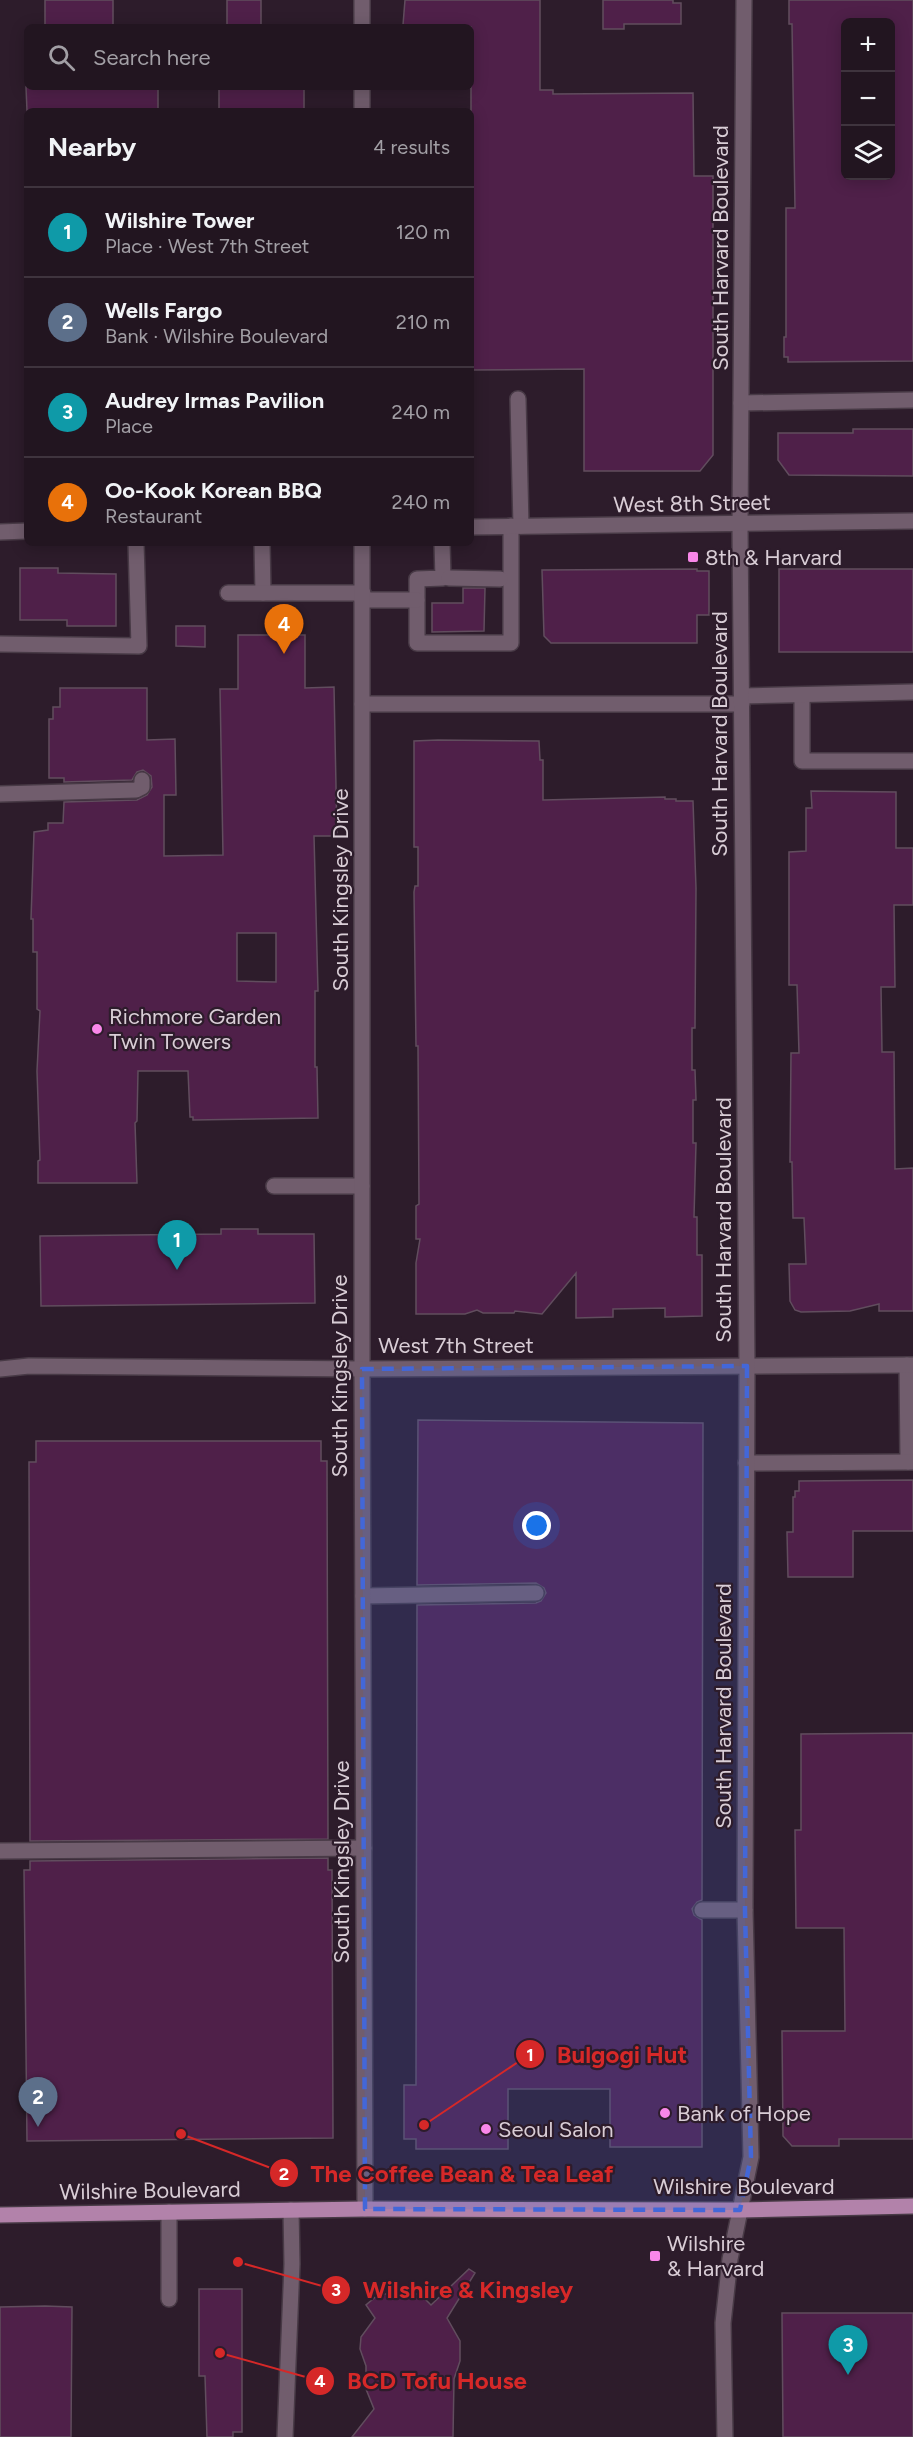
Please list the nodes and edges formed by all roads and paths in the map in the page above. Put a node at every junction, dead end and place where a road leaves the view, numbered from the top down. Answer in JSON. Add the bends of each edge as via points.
{"nodes":[{"id":1,"x":362,"y":0,"type":"edge"},
{"id":2,"x":744,"y":0,"type":"edge"},
{"id":3,"x":362,"y":24,"type":"edge"},
{"id":4,"x":362,"y":90,"type":"edge"},
{"id":5,"x":362,"y":108,"type":"edge"},
{"id":6,"x":518,"y":399,"type":"dead end"},
{"id":7,"x":913,"y":400,"type":"edge"},
{"id":8,"x":741,"y":403,"type":"junction"},
{"id":9,"x":913,"y":521,"type":"edge"},
{"id":10,"x":740,"y":525,"type":"junction"},
{"id":11,"x":516,"y":526,"type":"junction"},
{"id":12,"x":474,"y":527,"type":"edge"},
{"id":13,"x":24,"y":531,"type":"edge"},
{"id":14,"x":0,"y":532,"type":"edge"},
{"id":15,"x":136,"y":546,"type":"edge"},
{"id":16,"x":262,"y":546,"type":"edge"},
{"id":17,"x":362,"y":546,"type":"edge"},
{"id":18,"x":442,"y":546,"type":"edge"},
{"id":19,"x":446,"y":578,"type":"junction"},
{"id":20,"x":506,"y":578,"type":"junction"},
{"id":21,"x":228,"y":593,"type":"dead end"},
{"id":22,"x":263,"y":593,"type":"junction"},
{"id":23,"x":463,"y":593,"type":"dead end"},
{"id":24,"x":485,"y":593,"type":"dead end"},
{"id":25,"x":362,"y":597,"type":"junction"},
{"id":26,"x":417,"y":600,"type":"junction"},
{"id":27,"x":0,"y":644,"type":"edge"},
{"id":28,"x":913,"y":692,"type":"edge"},
{"id":29,"x":802,"y":695,"type":"junction"},
{"id":30,"x":742,"y":700,"type":"junction"},
{"id":31,"x":362,"y":704,"type":"junction"},
{"id":32,"x":913,"y":761,"type":"edge"},
{"id":33,"x":142,"y":780,"type":"dead end"},
{"id":34,"x":0,"y":794,"type":"edge"},
{"id":35,"x":274,"y":1186,"type":"dead end"},
{"id":36,"x":362,"y":1186,"type":"junction"},
{"id":37,"x":910,"y":1365,"type":"edge"},
{"id":38,"x":747,"y":1366,"type":"junction"},
{"id":39,"x":0,"y":1369,"type":"edge"},
{"id":40,"x":362,"y":1369,"type":"junction"},
{"id":41,"x":910,"y":1462,"type":"edge"},
{"id":42,"x":746,"y":1463,"type":"junction"},
{"id":43,"x":536,"y":1593,"type":"dead end"},
{"id":44,"x":363,"y":1596,"type":"junction"},
{"id":45,"x":364,"y":1848,"type":"junction"},
{"id":46,"x":0,"y":1851,"type":"edge"},
{"id":47,"x":702,"y":1910,"type":"dead end"},
{"id":48,"x":745,"y":1910,"type":"junction"},
{"id":49,"x":913,"y":2206,"type":"edge"},
{"id":50,"x":365,"y":2209,"type":"junction"},
{"id":51,"x":291,"y":2210,"type":"junction"},
{"id":52,"x":740,"y":2210,"type":"junction"},
{"id":53,"x":170,"y":2212,"type":"junction"},
{"id":54,"x":0,"y":2215,"type":"edge"},
{"id":55,"x":169,"y":2299,"type":"dead end"},
{"id":56,"x":285,"y":2437,"type":"edge"},
{"id":57,"x":724,"y":2437,"type":"edge"}],
"edges":[{"from":1,"to":3,"type":"street"},
{"from":2,"to":8,"type":"street","name":"South Harvard Boulevard"},
{"from":4,"to":5,"type":"street"},
{"from":6,"to":11,"type":"street"},
{"from":7,"to":8,"type":"street"},
{"from":8,"to":10,"type":"street","name":"South Harvard Boulevard"},
{"from":9,"to":10,"type":"street","name":"West 8th Street"},
{"from":10,"to":11,"type":"street","name":"West 8th Street"},
{"from":10,"to":30,"type":"street","name":"South Harvard Boulevard"},
{"from":11,"to":12,"type":"street","name":"West 8th Street"},
{"from":11,"to":20,"type":"street"},
{"from":13,"to":14,"type":"street"},
{"from":15,"to":27,"type":"street","via":[[139,646]]},
{"from":16,"to":22,"type":"street"},
{"from":17,"to":25,"type":"street","name":"South Kingsley Drive"},
{"from":18,"to":19,"type":"street"},
{"from":19,"to":20,"type":"street"},
{"from":19,"to":23,"type":"street"},
{"from":19,"to":26,"type":"street","via":[[417,579]]},
{"from":20,"to":24,"type":"street"},
{"from":20,"to":26,"type":"street","via":[[512,643],[417,643]]},
{"from":21,"to":22,"type":"street"},
{"from":22,"to":25,"type":"street"},
{"from":25,"to":26,"type":"street"},
{"from":25,"to":31,"type":"street","name":"South Kingsley Drive"},
{"from":28,"to":29,"type":"street"},
{"from":29,"to":30,"type":"street"},
{"from":29,"to":32,"type":"street","via":[[802,760]]},
{"from":30,"to":31,"type":"street"},
{"from":30,"to":38,"type":"street","name":"South Harvard Boulevard"},
{"from":31,"to":36,"type":"street","name":"South Kingsley Drive"},
{"from":33,"to":34,"type":"street","via":[[142,787],[136,790]]},
{"from":35,"to":36,"type":"street"},
{"from":36,"to":40,"type":"street","name":"South Kingsley Drive"},
{"from":37,"to":38,"type":"street","name":"West 7th Street"},
{"from":37,"to":41,"type":"street"},
{"from":38,"to":40,"type":"street","name":"West 7th Street"},
{"from":38,"to":42,"type":"street","name":"South Harvard Boulevard"},
{"from":39,"to":40,"type":"street","name":"West 7th Street"},
{"from":40,"to":44,"type":"street","name":"South Kingsley Drive"},
{"from":41,"to":42,"type":"street"},
{"from":42,"to":48,"type":"street","name":"South Harvard Boulevard"},
{"from":43,"to":44,"type":"street"},
{"from":44,"to":45,"type":"street","name":"South Kingsley Drive"},
{"from":45,"to":46,"type":"street"},
{"from":45,"to":50,"type":"street","name":"South Kingsley Drive"},
{"from":47,"to":48,"type":"street"},
{"from":48,"to":52,"type":"street","name":"South Harvard Boulevard","via":[[752,2157]]},
{"from":49,"to":52,"type":"main road","name":"Wilshire Boulevard"},
{"from":50,"to":51,"type":"main road","name":"Wilshire Boulevard"},
{"from":50,"to":52,"type":"main road","name":"Wilshire Boulevard"},
{"from":51,"to":53,"type":"main road","name":"Wilshire Boulevard"},
{"from":51,"to":56,"type":"street"},
{"from":52,"to":57,"type":"street","name":"South Harvard Boulevard","via":[[723,2323]]},
{"from":53,"to":54,"type":"main road","name":"Wilshire Boulevard"},
{"from":53,"to":55,"type":"street"}]}
